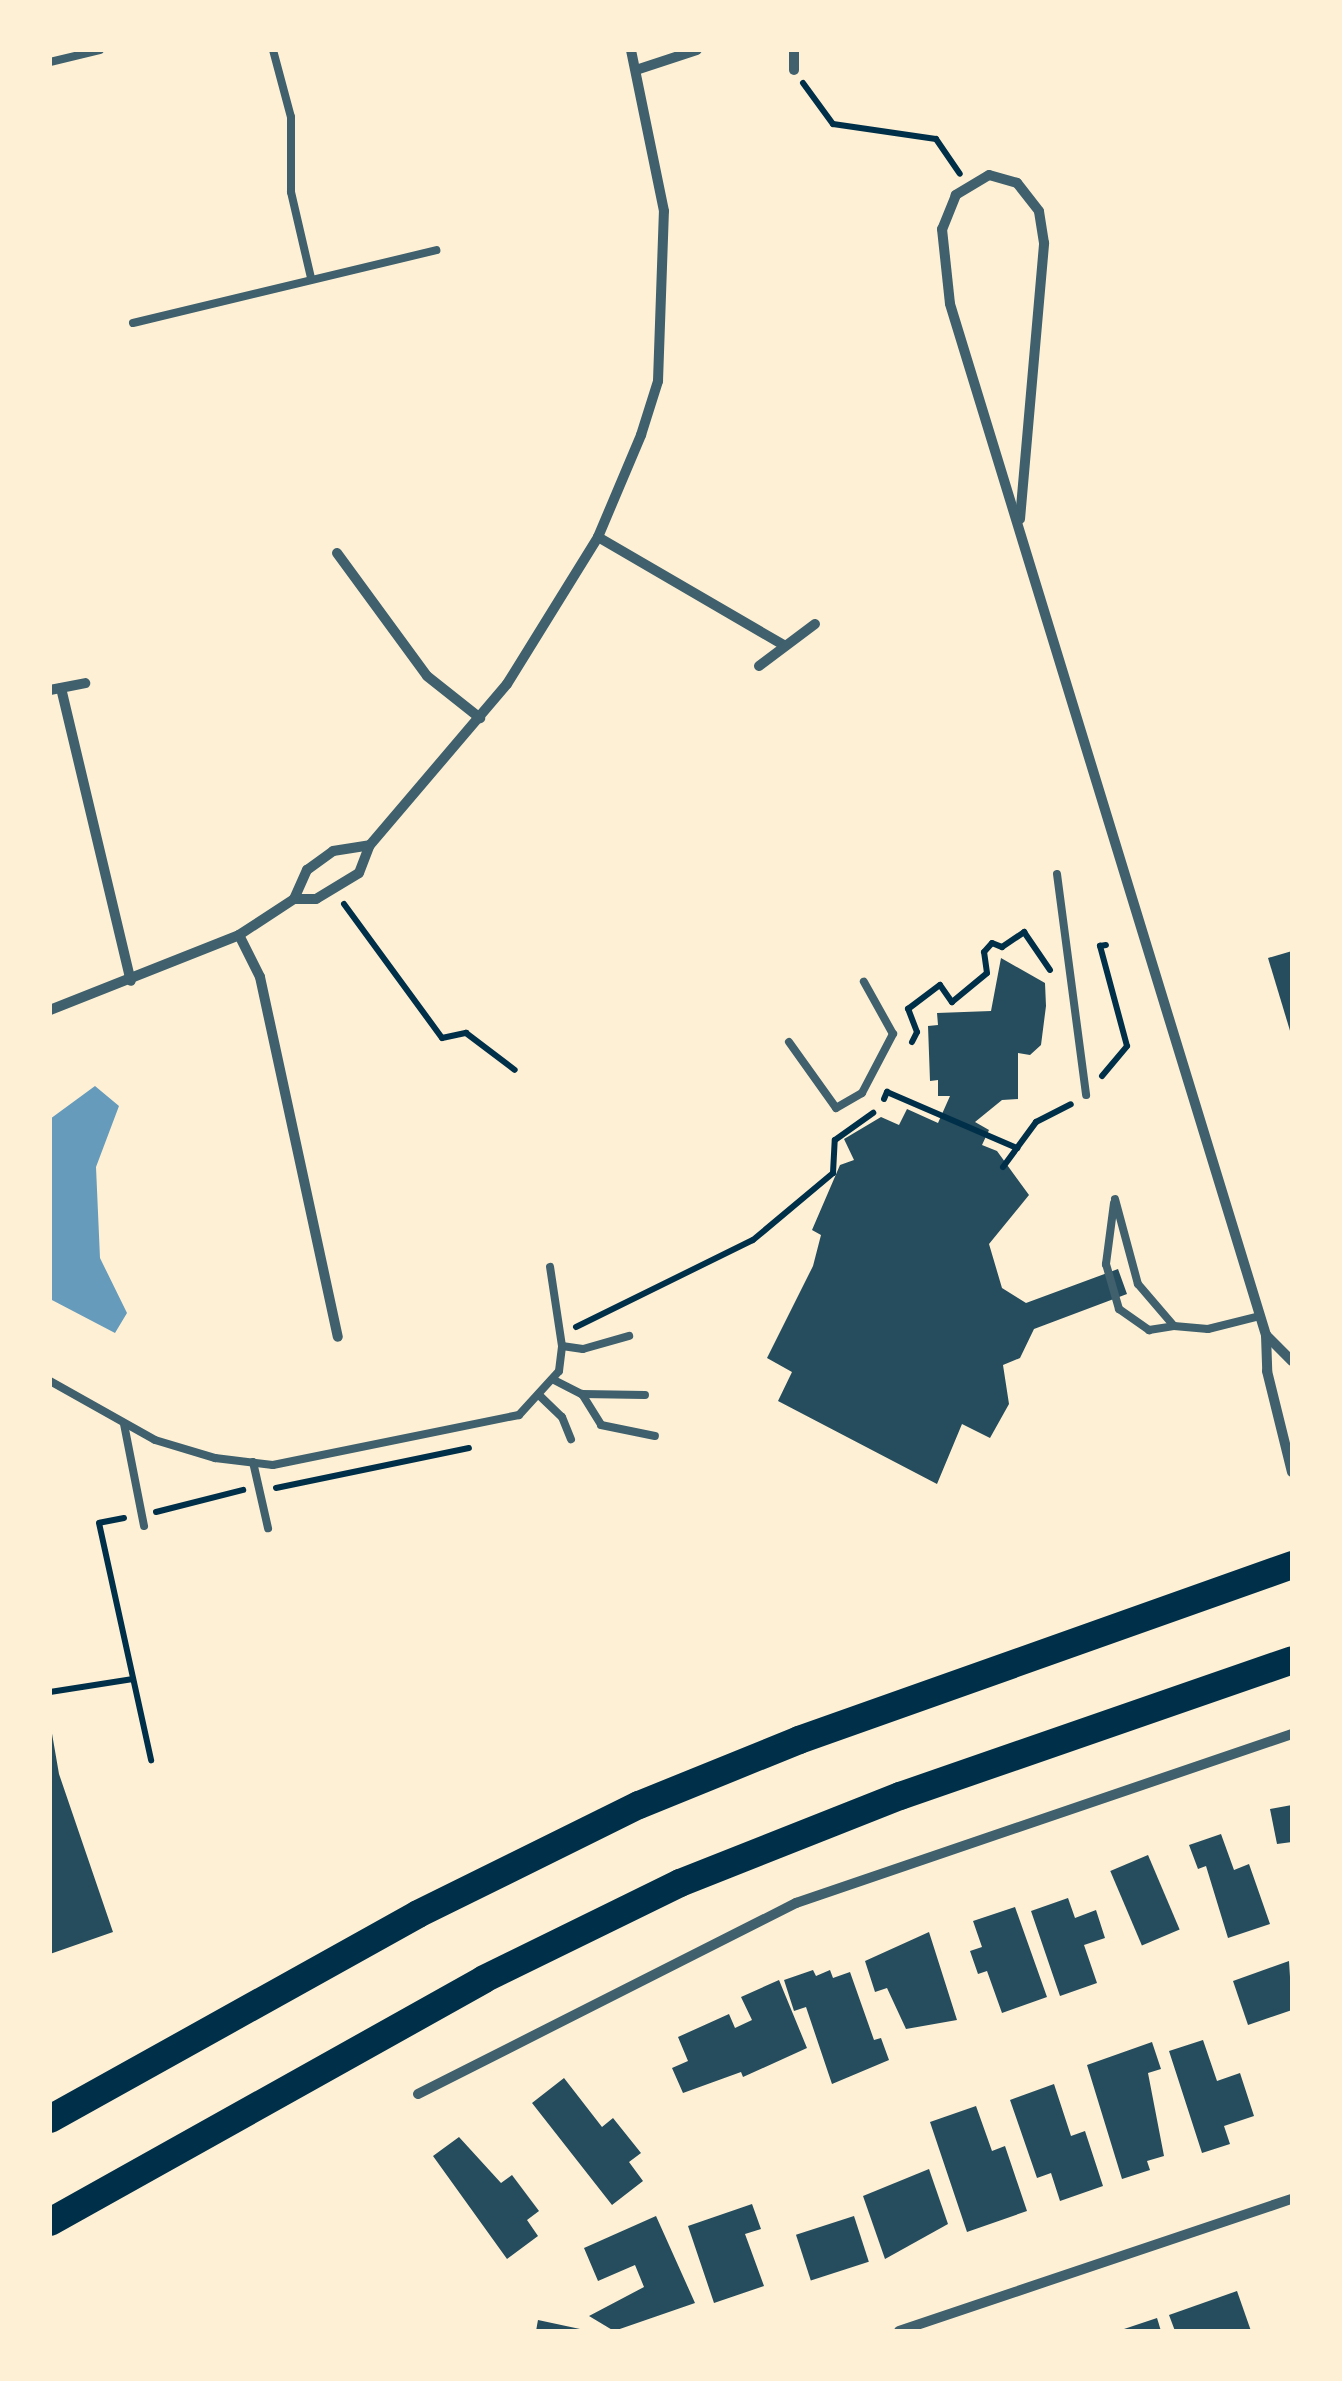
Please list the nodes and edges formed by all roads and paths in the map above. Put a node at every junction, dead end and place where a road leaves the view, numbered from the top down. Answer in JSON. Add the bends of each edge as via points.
{"nodes":[{"id":1,"x":100,"y":50,"type":"edge"},
{"id":2,"x":273,"y":50,"type":"edge"},
{"id":3,"x":631,"y":50,"type":"edge"},
{"id":4,"x":697,"y":50,"type":"edge"},
{"id":5,"x":794,"y":50,"type":"edge"},
{"id":6,"x":50,"y":62,"type":"edge"},
{"id":7,"x":636,"y":70,"type":"junction"},
{"id":8,"x":794,"y":70,"type":"joint"},
{"id":9,"x":967,"y":184,"type":"junction"},
{"id":10,"x":436,"y":250,"type":"dead end"},
{"id":11,"x":310,"y":278,"type":"junction"},
{"id":12,"x":133,"y":323,"type":"dead end"},
{"id":13,"x":1020,"y":518,"type":"junction"},
{"id":14,"x":598,"y":537,"type":"junction"},
{"id":15,"x":338,"y":553,"type":"dead end"},
{"id":16,"x":814,"y":624,"type":"dead end"},
{"id":17,"x":785,"y":646,"type":"junction"},
{"id":18,"x":759,"y":666,"type":"dead end"},
{"id":19,"x":85,"y":683,"type":"dead end"},
{"id":20,"x":55,"y":689,"type":"edge"},
{"id":21,"x":480,"y":718,"type":"junction"},
{"id":22,"x":370,"y":845,"type":"junction"},
{"id":23,"x":1056,"y":874,"type":"dead end"},
{"id":24,"x":294,"y":899,"type":"junction"},
{"id":25,"x":344,"y":903,"type":"dead end"},
{"id":26,"x":240,"y":936,"type":"junction"},
{"id":27,"x":1055,"y":977,"type":"dead end"},
{"id":28,"x":131,"y":981,"type":"junction"},
{"id":29,"x":864,"y":982,"type":"dead end"},
{"id":30,"x":50,"y":1010,"type":"edge"},
{"id":31,"x":789,"y":1042,"type":"dead end"},
{"id":32,"x":909,"y":1047,"type":"dead end"},
{"id":33,"x":515,"y":1070,"type":"dead end"},
{"id":34,"x":895,"y":1077,"type":"dead end"},
{"id":35,"x":887,"y":1092,"type":"junction"},
{"id":36,"x":1086,"y":1095,"type":"dead end"},
{"id":37,"x":1017,"y":1148,"type":"dead end"},
{"id":38,"x":550,"y":1267,"type":"dead end"},
{"id":39,"x":1260,"y":1316,"type":"junction"},
{"id":40,"x":1174,"y":1326,"type":"junction"},
{"id":41,"x":1266,"y":1334,"type":"junction"},
{"id":42,"x":629,"y":1336,"type":"dead end"},
{"id":43,"x":338,"y":1337,"type":"dead end"},
{"id":44,"x":562,"y":1346,"type":"junction"},
{"id":45,"x":577,"y":1348,"type":"junction"},
{"id":46,"x":1292,"y":1361,"type":"edge"},
{"id":47,"x":554,"y":1380,"type":"junction"},
{"id":48,"x":50,"y":1382,"type":"edge"},
{"id":49,"x":582,"y":1394,"type":"junction"},
{"id":50,"x":646,"y":1395,"type":"dead end"},
{"id":51,"x":541,"y":1396,"type":"junction"},
{"id":52,"x":124,"y":1424,"type":"junction"},
{"id":53,"x":655,"y":1436,"type":"dead end"},
{"id":54,"x":571,"y":1439,"type":"dead end"},
{"id":55,"x":486,"y":1444,"type":"dead end"},
{"id":56,"x":253,"y":1462,"type":"junction"},
{"id":57,"x":1292,"y":1472,"type":"edge"},
{"id":58,"x":259,"y":1489,"type":"junction"},
{"id":59,"x":142,"y":1515,"type":"junction"},
{"id":60,"x":144,"y":1526,"type":"dead end"},
{"id":61,"x":268,"y":1528,"type":"dead end"},
{"id":62,"x":1292,"y":1565,"type":"edge"},
{"id":63,"x":1292,"y":1660,"type":"edge"},
{"id":64,"x":133,"y":1679,"type":"junction"},
{"id":65,"x":50,"y":1692,"type":"edge"},
{"id":66,"x":1292,"y":1734,"type":"edge"},
{"id":67,"x":151,"y":1760,"type":"dead end"},
{"id":68,"x":418,"y":2094,"type":"dead end"},
{"id":69,"x":50,"y":2119,"type":"edge"},
{"id":70,"x":1292,"y":2199,"type":"edge"},
{"id":71,"x":50,"y":2222,"type":"edge"},
{"id":72,"x":899,"y":2331,"type":"edge"}],
"edges":[{"from":1,"to":6,"type":"lane"},
{"from":2,"to":11,"type":"lane","via":[[292,118],[291,192]]},
{"from":3,"to":7,"type":"street"},
{"from":4,"to":7,"type":"street"},
{"from":5,"to":8,"type":"street"},
{"from":7,"to":14,"type":"street","via":[[664,211],[665,302],[658,382]]},
{"from":8,"to":9,"type":"path","via":[[834,124],[936,139]]},
{"from":9,"to":13,"type":"street","via":[[942,229],[950,304]]},
{"from":9,"to":13,"type":"street","via":[[989,174],[1017,183],[1039,211],[1044,243]]},
{"from":10,"to":11,"type":"lane"},
{"from":11,"to":12,"type":"lane"},
{"from":13,"to":39,"type":"street"},
{"from":14,"to":17,"type":"street"},
{"from":14,"to":21,"type":"street"},
{"from":15,"to":21,"type":"street","via":[[427,676]]},
{"from":16,"to":17,"type":"street"},
{"from":17,"to":18,"type":"street"},
{"from":19,"to":20,"type":"street"},
{"from":20,"to":28,"type":"street"},
{"from":21,"to":22,"type":"street"},
{"from":22,"to":24,"type":"street","via":[[334,850],[308,870]]},
{"from":22,"to":24,"type":"street","via":[[359,873],[334,891]]},
{"from":23,"to":36,"type":"lane"},
{"from":24,"to":26,"type":"street"},
{"from":25,"to":33,"type":"path","via":[[442,1038],[466,1033]]},
{"from":26,"to":28,"type":"street"},
{"from":26,"to":43,"type":"street","via":[[260,977]]},
{"from":27,"to":32,"type":"path","via":[[1024,932],[1002,946],[992,943],[984,952],[987,973],[952,1002],[940,985],[908,1009],[916,1032]]},
{"from":28,"to":30,"type":"street"},
{"from":29,"to":31,"type":"lane","via":[[893,1034],[862,1093],[836,1108]]},
{"from":34,"to":35,"type":"path"},
{"from":35,"to":37,"type":"path"},
{"from":35,"to":45,"type":"path","via":[[878,1110],[835,1140],[833,1173],[753,1240],[575,1328]]},
{"from":38,"to":44,"type":"lane"},
{"from":39,"to":40,"type":"lane","via":[[1208,1329]]},
{"from":39,"to":41,"type":"street"},
{"from":40,"to":40,"type":"lane","via":[[1138,1284],[1114,1199],[1109,1287],[1130,1320],[1149,1330]]},
{"from":41,"to":46,"type":"street"},
{"from":41,"to":57,"type":"street","via":[[1266,1371]]},
{"from":42,"to":45,"type":"lane"},
{"from":44,"to":45,"type":"lane"},
{"from":44,"to":47,"type":"lane"},
{"from":47,"to":49,"type":"lane"},
{"from":47,"to":51,"type":"lane"},
{"from":48,"to":52,"type":"lane"},
{"from":49,"to":50,"type":"lane"},
{"from":49,"to":53,"type":"lane","via":[[601,1425]]},
{"from":51,"to":54,"type":"lane","via":[[562,1417]]},
{"from":51,"to":56,"type":"lane","via":[[519,1414],[273,1465]]},
{"from":52,"to":56,"type":"lane","via":[[185,1449]]},
{"from":52,"to":59,"type":"lane"},
{"from":55,"to":58,"type":"path"},
{"from":56,"to":58,"type":"lane"},
{"from":58,"to":59,"type":"path","via":[[222,1490],[200,1506]]},
{"from":58,"to":61,"type":"lane"},
{"from":59,"to":60,"type":"lane"},
{"from":59,"to":64,"type":"path","via":[[98,1524]]},
{"from":62,"to":69,"type":"highway","via":[[799,1740],[639,1805],[418,1914]]},
{"from":63,"to":71,"type":"highway","via":[[900,1796],[680,1884],[484,1978]]},
{"from":64,"to":65,"type":"path"},
{"from":64,"to":67,"type":"path"},
{"from":66,"to":68,"type":"street","via":[[796,1903]]},
{"from":70,"to":72,"type":"street"}]}
